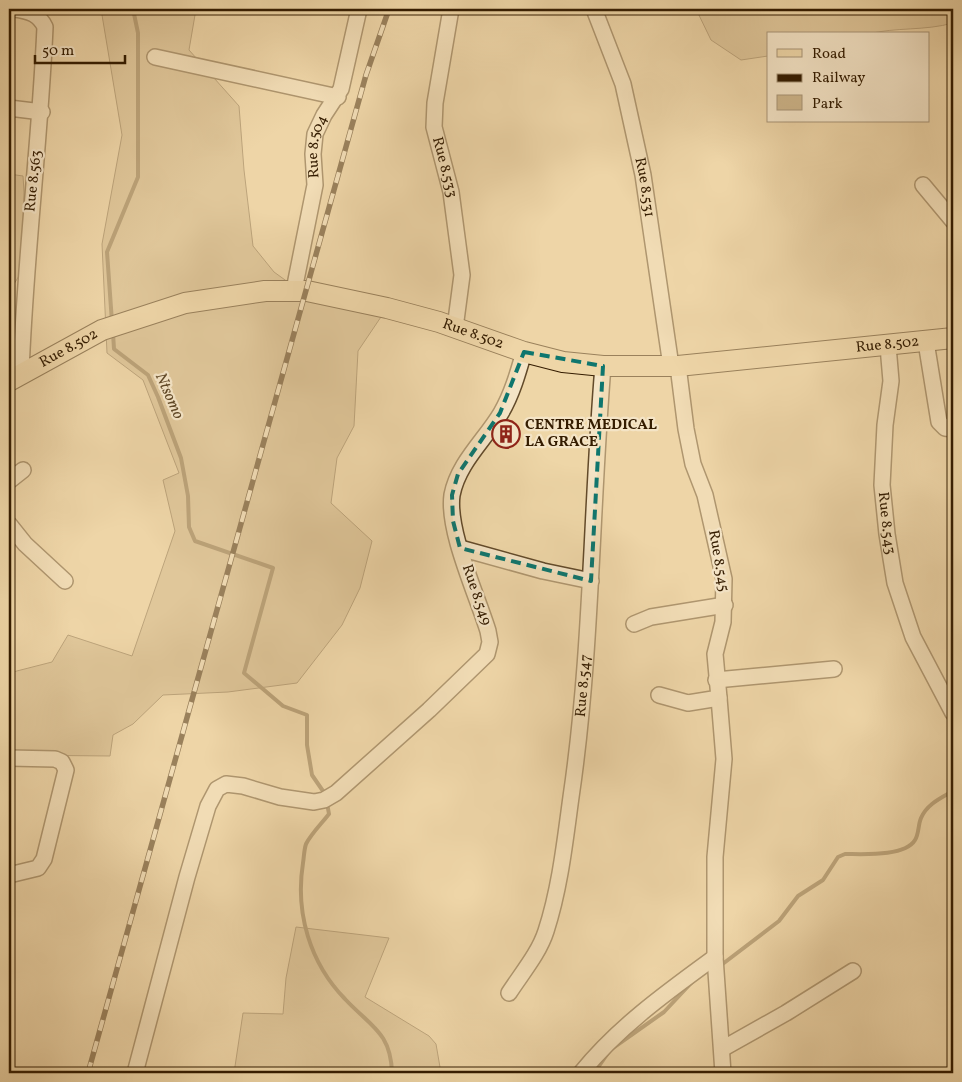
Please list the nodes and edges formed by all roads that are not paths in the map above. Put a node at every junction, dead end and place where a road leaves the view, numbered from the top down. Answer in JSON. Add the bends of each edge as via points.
{"nodes":[{"id":1,"x":15,"y":9,"type":"edge"},
{"id":2,"x":359,"y":9,"type":"edge"},
{"id":3,"x":451,"y":9,"type":"edge"},
{"id":4,"x":599,"y":11,"type":"edge"},
{"id":5,"x":155,"y":57,"type":"dead end"},
{"id":6,"x":338,"y":96,"type":"junction"},
{"id":7,"x":9,"y":108,"type":"edge"},
{"id":8,"x":42,"y":112,"type":"junction"},
{"id":9,"x":923,"y":185,"type":"dead end"},
{"id":10,"x":953,"y":221,"type":"edge"},
{"id":11,"x":294,"y":290,"type":"junction"},
{"id":12,"x":455,"y":328,"type":"junction"},
{"id":13,"x":953,"y":338,"type":"edge"},
{"id":14,"x":926,"y":342,"type":"junction"},
{"id":15,"x":888,"y":346,"type":"junction"},
{"id":16,"x":524,"y":352,"type":"junction"},
{"id":17,"x":603,"y":366,"type":"junction"},
{"id":18,"x":675,"y":366,"type":"junction"},
{"id":19,"x":15,"y":377,"type":"edge"},
{"id":20,"x":953,"y":429,"type":"edge"},
{"id":21,"x":23,"y":470,"type":"dead end"},
{"id":22,"x":9,"y":481,"type":"edge"},
{"id":23,"x":9,"y":524,"type":"edge"},
{"id":24,"x":460,"y":548,"type":"junction"},
{"id":25,"x":65,"y":581,"type":"dead end"},
{"id":26,"x":591,"y":581,"type":"junction"},
{"id":27,"x":725,"y":605,"type":"junction"},
{"id":28,"x":634,"y":624,"type":"dead end"},
{"id":29,"x":834,"y":669,"type":"dead end"},
{"id":30,"x":716,"y":680,"type":"junction"},
{"id":31,"x":659,"y":695,"type":"dead end"},
{"id":32,"x":719,"y":698,"type":"junction"},
{"id":33,"x":953,"y":713,"type":"edge"},
{"id":34,"x":9,"y":758,"type":"edge"},
{"id":35,"x":9,"y":875,"type":"edge"},
{"id":36,"x":715,"y":957,"type":"junction"},
{"id":37,"x":853,"y":971,"type":"dead end"},
{"id":38,"x":509,"y":992,"type":"dead end"},
{"id":39,"x":722,"y":1049,"type":"junction"},
{"id":40,"x":135,"y":1073,"type":"edge"},
{"id":41,"x":581,"y":1073,"type":"edge"},
{"id":42,"x":723,"y":1073,"type":"edge"}],
"edges":[{"from":1,"to":8,"type":"street","name":"Rue 8.563","via":[[33,12],[41,18],[45,28]]},
{"from":2,"to":6,"type":"street","name":"Rue 8.504"},
{"from":3,"to":12,"type":"street","name":"Rue 8.533","via":[[434,127],[452,192],[462,275]]},
{"from":4,"to":18,"type":"street","name":"Rue 8.531","via":[[623,84],[643,175]]},
{"from":5,"to":6,"type":"street"},
{"from":6,"to":11,"type":"street","name":"Rue 8.504","via":[[315,134],[312,154],[315,185]]},
{"from":7,"to":8,"type":"street"},
{"from":8,"to":19,"type":"street","name":"Rue 8.563"},
{"from":9,"to":10,"type":"street"},
{"from":11,"to":12,"type":"main road","name":"Rue 8.502","via":[[386,308]]},
{"from":11,"to":19,"type":"main road","name":"Rue 8.502","via":[[185,303],[102,330]]},
{"from":12,"to":16,"type":"main road","name":"Rue 8.502"},
{"from":13,"to":14,"type":"main road","name":"Rue 8.502"},
{"from":14,"to":15,"type":"main road","name":"Rue 8.502"},
{"from":14,"to":20,"type":"street","via":[[938,422]]},
{"from":15,"to":18,"type":"main road","name":"Rue 8.502"},
{"from":15,"to":33,"type":"street","name":"Rue 8.543","via":[[891,380],[882,485],[895,583],[913,637]]},
{"from":16,"to":17,"type":"main road","name":"Rue 8.502","via":[[563,362]]},
{"from":16,"to":24,"type":"street","name":"Rue 8.549","via":[[513,389],[458,474],[452,496]]},
{"from":17,"to":18,"type":"main road","name":"Rue 8.502"},
{"from":17,"to":26,"type":"street","name":"Rue 8.547"},
{"from":18,"to":27,"type":"street","name":"Rue 8.545","via":[[686,429],[714,531],[724,579]]},
{"from":21,"to":22,"type":"street"},
{"from":23,"to":25,"type":"street","via":[[25,544]]},
{"from":24,"to":26,"type":"street"},
{"from":24,"to":40,"type":"street","name":"Rue 8.549","via":[[488,631],[487,654],[429,710],[324,800],[314,802],[280,797],[226,784],[216,789],[187,877]]},
{"from":26,"to":38,"type":"street","name":"Rue 8.547","via":[[581,714],[562,859],[546,932]]},
{"from":27,"to":28,"type":"street","via":[[650,617]]},
{"from":27,"to":30,"type":"street","name":"Rue 8.545","via":[[715,654]]},
{"from":29,"to":30,"type":"street"},
{"from":30,"to":32,"type":"street","name":"Rue 8.545"},
{"from":31,"to":32,"type":"street","via":[[688,703]]},
{"from":32,"to":36,"type":"street","name":"Rue 8.545","via":[[724,760],[715,857]]},
{"from":34,"to":35,"type":"street","via":[[55,760],[62,762],[66,770],[44,859],[38,868]]},
{"from":36,"to":39,"type":"street","name":"Rue 8.545"},
{"from":36,"to":41,"type":"street","via":[[663,995],[602,1047]]},
{"from":37,"to":39,"type":"street"},
{"from":39,"to":42,"type":"street","name":"Rue 8.545"}]}
